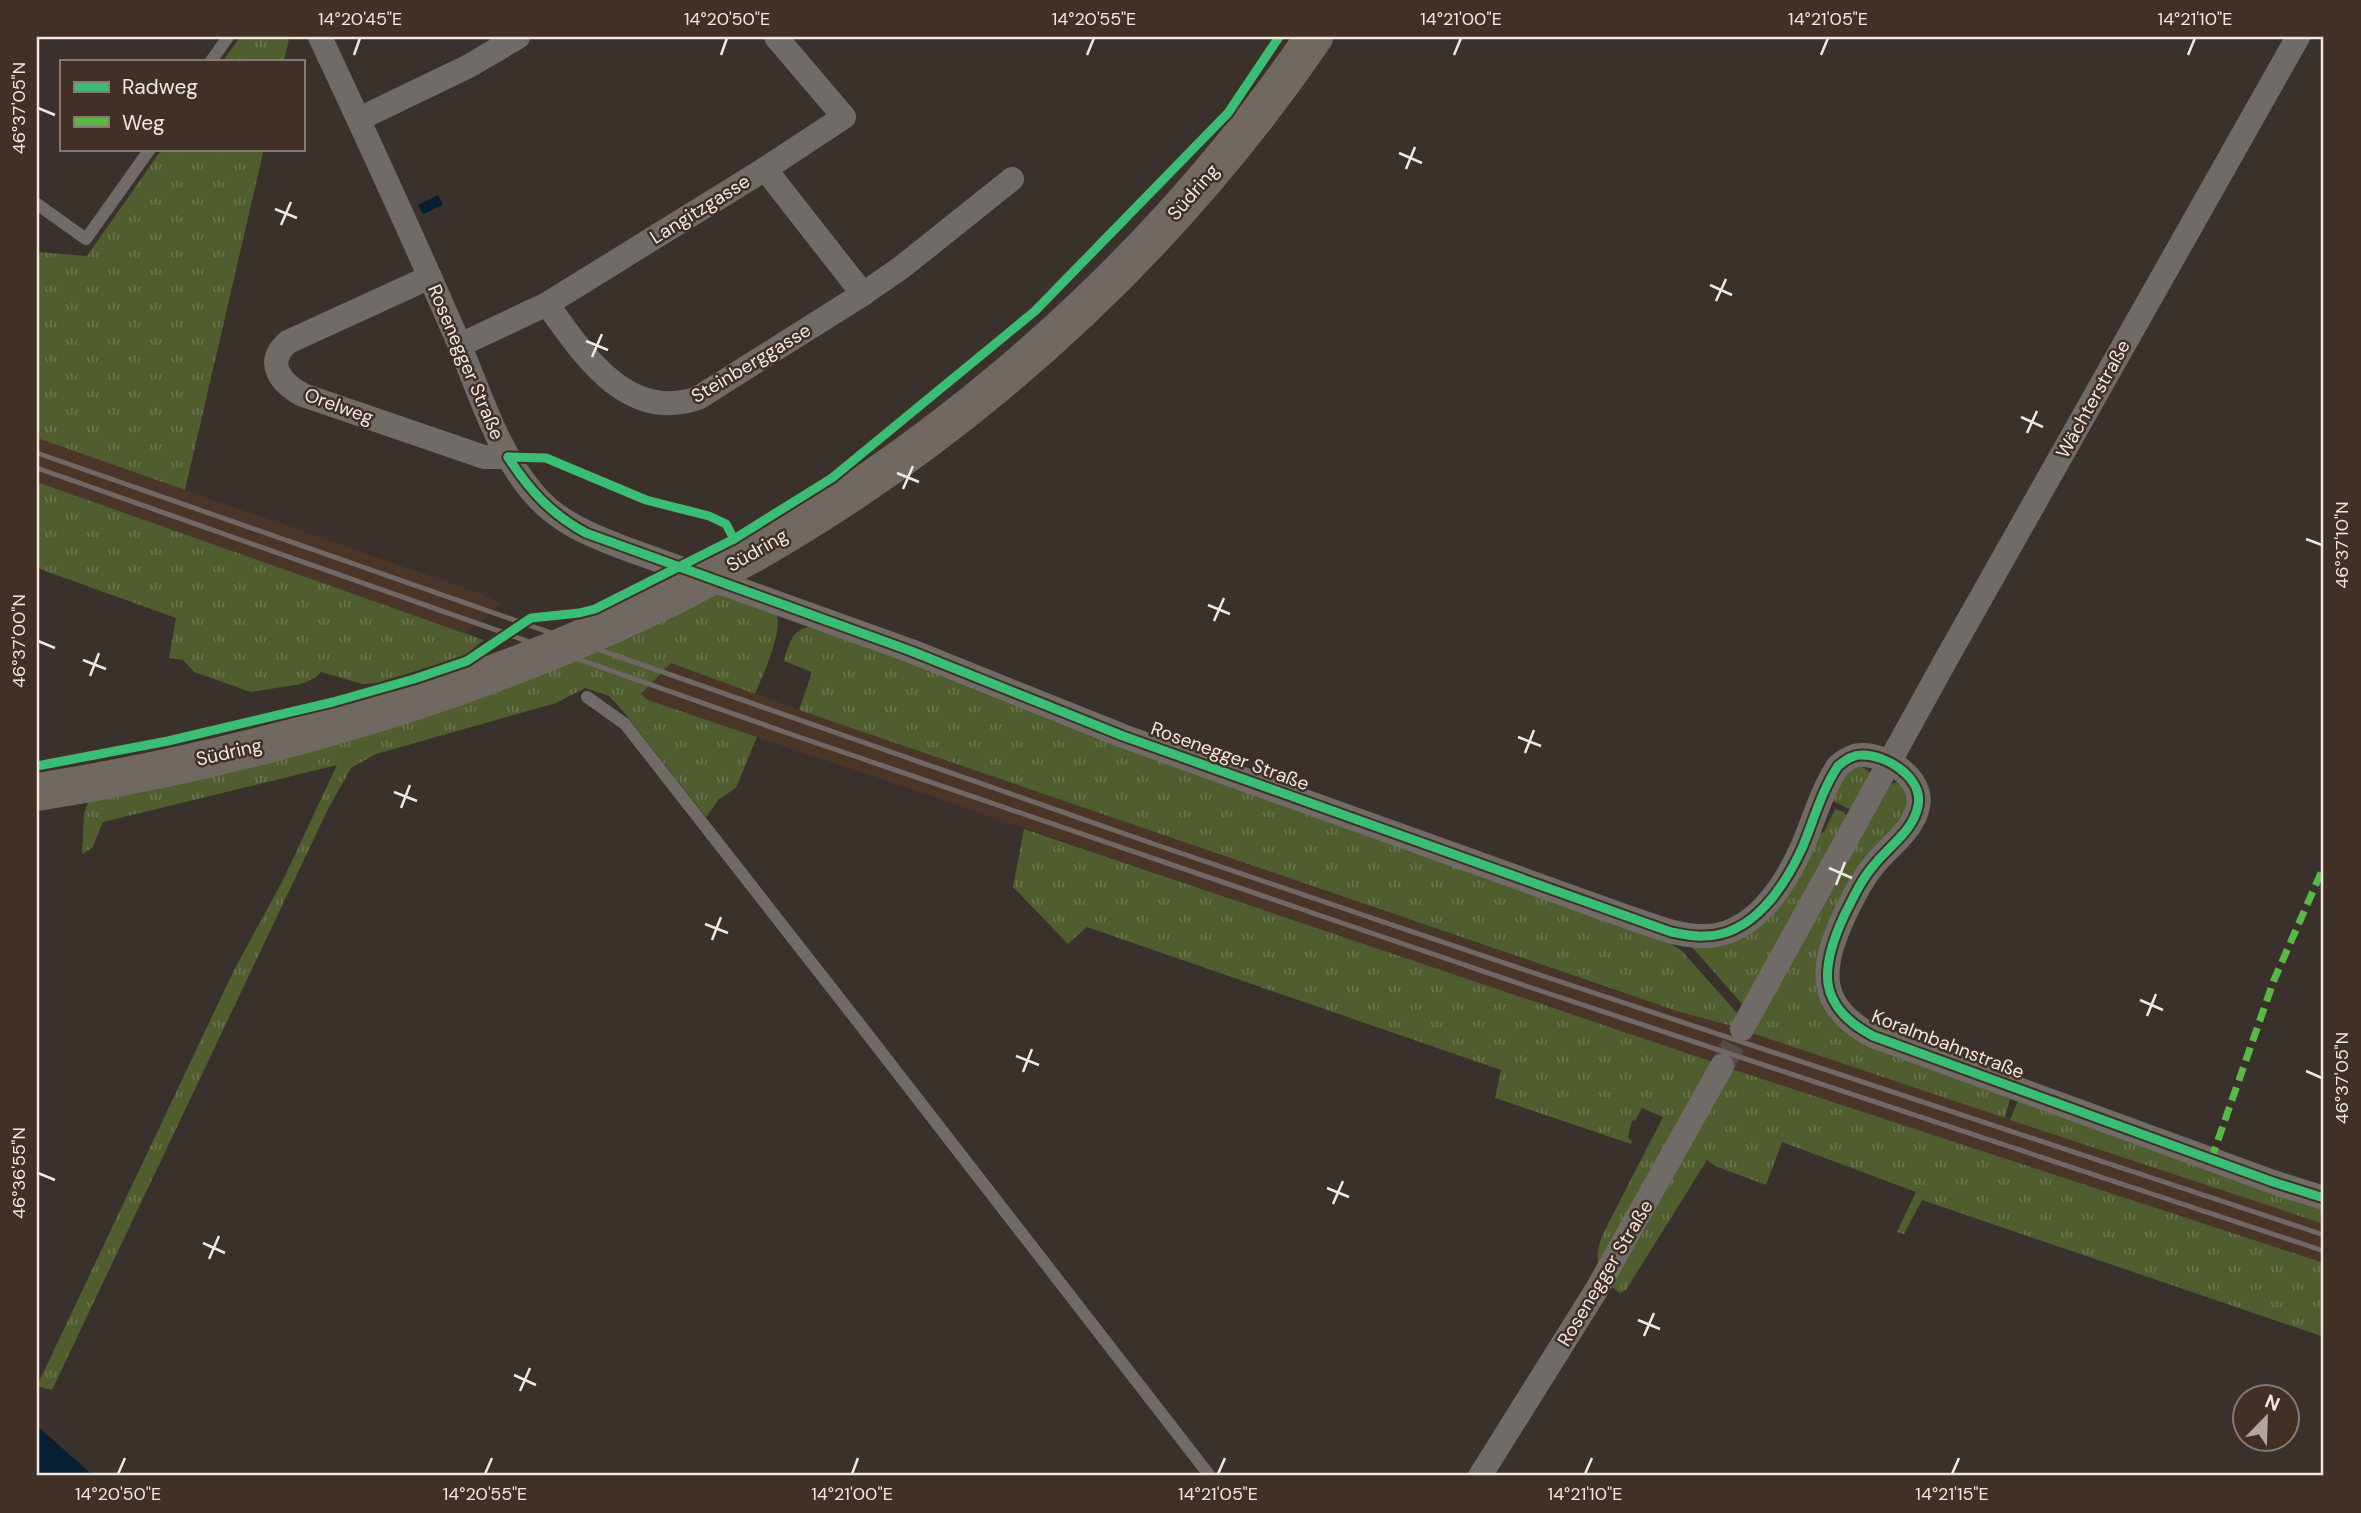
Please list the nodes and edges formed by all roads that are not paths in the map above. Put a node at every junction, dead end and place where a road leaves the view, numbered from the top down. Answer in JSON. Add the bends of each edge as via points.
{"nodes":[{"id":1,"x":228,"y":37,"type":"edge"},
{"id":2,"x":320,"y":37,"type":"edge"},
{"id":3,"x":518,"y":37,"type":"edge"},
{"id":4,"x":776,"y":37,"type":"edge"},
{"id":5,"x":1314,"y":37,"type":"edge"},
{"id":6,"x":2298,"y":37,"type":"edge"},
{"id":7,"x":489,"y":44,"type":"edge"},
{"id":8,"x":212,"y":60,"type":"edge"},
{"id":9,"x":359,"y":119,"type":"junction"},
{"id":10,"x":149,"y":150,"type":"edge"},
{"id":11,"x":765,"y":169,"type":"junction"},
{"id":12,"x":1012,"y":179,"type":"dead end"},
{"id":13,"x":37,"y":204,"type":"edge"},
{"id":14,"x":430,"y":277,"type":"junction"},
{"id":15,"x":863,"y":294,"type":"junction"},
{"id":16,"x":547,"y":304,"type":"junction"},
{"id":17,"x":460,"y":345,"type":"junction"},
{"id":18,"x":508,"y":457,"type":"junction"},
{"id":19,"x":587,"y":697,"type":"dead end"},
{"id":20,"x":1889,"y":763,"type":"junction"},
{"id":21,"x":37,"y":792,"type":"edge"},
{"id":22,"x":1742,"y":1030,"type":"tunnel mouth"},
{"id":23,"x":1722,"y":1066,"type":"tunnel mouth"},
{"id":24,"x":2324,"y":1198,"type":"edge"},
{"id":25,"x":1210,"y":1476,"type":"edge"},
{"id":26,"x":1480,"y":1476,"type":"edge"}],
"edges":[{"from":1,"to":8,"type":"lane"},
{"from":2,"to":9,"type":"street","name":"Rosenegger Straße"},
{"from":3,"to":7,"type":"street"},
{"from":4,"to":11,"type":"street","name":"Langitzgasse","via":[[844,117]]},
{"from":5,"to":21,"type":"main road","name":"Südring","via":[[1206,178],[1051,336],[915,447],[772,542],[605,629],[457,688],[231,752]]},
{"from":6,"to":20,"type":"street","name":"Wächterstraße"},
{"from":7,"to":9,"type":"street","via":[[470,66]]},
{"from":9,"to":14,"type":"street","name":"Rosenegger Straße"},
{"from":10,"to":13,"type":"lane","via":[[86,239]]},
{"from":11,"to":15,"type":"street"},
{"from":11,"to":16,"type":"street","name":"Langitzgasse"},
{"from":12,"to":15,"type":"street","name":"Steinberggasse"},
{"from":14,"to":17,"type":"street","name":"Rosenegger Straße"},
{"from":14,"to":18,"type":"street","name":"Orelweg","via":[[288,342],[277,359],[278,373],[303,395],[484,457]]},
{"from":15,"to":16,"type":"street","name":"Steinberggasse","via":[[698,398],[664,405],[613,384],[601,374]]},
{"from":16,"to":17,"type":"street","name":"Langitzgasse"},
{"from":17,"to":18,"type":"street","name":"Rosenegger Straße"},
{"from":18,"to":20,"type":"street","name":"Rosenegger Straße","via":[[536,497],[586,533],[911,651],[1123,736],[1620,915],[1689,935],[1730,932],[1763,908],[1794,864],[1833,774],[1845,760],[1863,754]]},
{"from":19,"to":25,"type":"lane","via":[[625,724]]},
{"from":20,"to":22,"type":"street"},
{"from":20,"to":24,"type":"street","name":"Koralmbahnstraße","via":[[1910,777],[1918,806],[1907,828],[1865,877],[1832,944],[1827,979],[1833,1001],[1848,1020],[1873,1037]]},
{"from":23,"to":26,"type":"street","name":"Rosenegger Straße","via":[[1598,1289]]}]}
